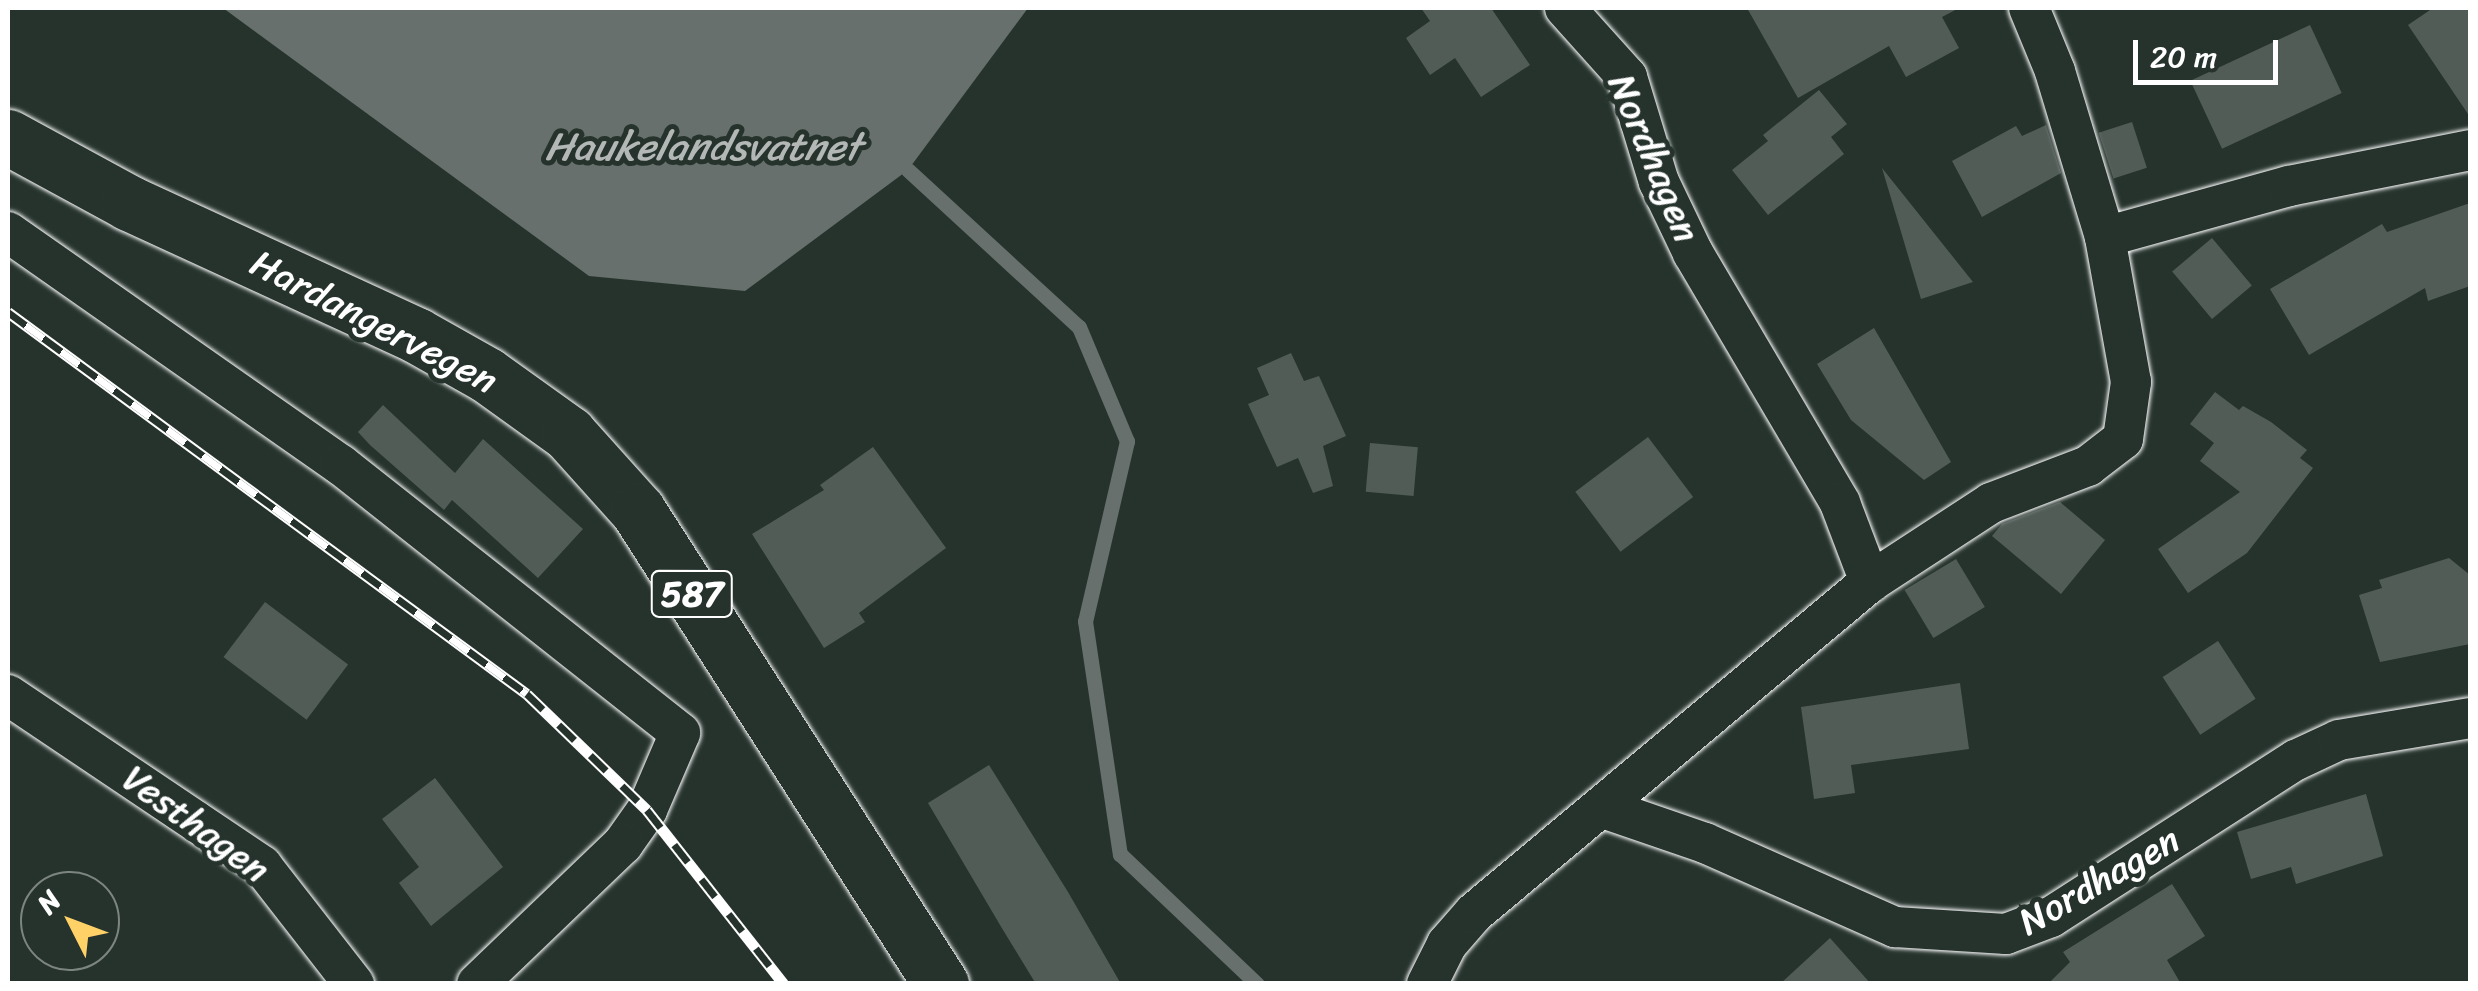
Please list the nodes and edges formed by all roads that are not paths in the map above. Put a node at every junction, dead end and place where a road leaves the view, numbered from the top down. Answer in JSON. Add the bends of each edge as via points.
{"nodes":[{"id":1,"x":1565,"y":8,"type":"edge"},
{"id":2,"x":2029,"y":8,"type":"edge"},
{"id":3,"x":8,"y":137,"type":"edge"},
{"id":4,"x":2470,"y":150,"type":"edge"},
{"id":5,"x":8,"y":232,"type":"edge"},
{"id":6,"x":2105,"y":236,"type":"junction"},
{"id":7,"x":1870,"y":582,"type":"junction"},
{"id":8,"x":8,"y":695,"type":"edge"},
{"id":9,"x":2470,"y":718,"type":"edge"},
{"id":10,"x":1606,"y":809,"type":"junction"},
{"id":11,"x":354,"y":984,"type":"edge"},
{"id":12,"x":477,"y":984,"type":"edge"},
{"id":13,"x":940,"y":984,"type":"edge"},
{"id":14,"x":1427,"y":984,"type":"edge"}],
"edges":[{"from":1,"to":7,"type":"street","name":"Nordhagen","via":[[1627,78],[1660,182],[1694,253],[1840,503]]},
{"from":2,"to":6,"type":"street"},
{"from":3,"to":13,"type":"main road","name":"Hardangervegen","number":"587","via":[[130,203],[416,335],[569,434],[638,511]]},
{"from":4,"to":6,"type":"street","via":[[2272,190]]},
{"from":5,"to":12,"type":"street","via":[[341,465],[680,734],[647,810],[623,844]]},
{"from":6,"to":7,"type":"street","via":[[2131,382],[2123,439],[2088,466],[1991,503]]},
{"from":7,"to":10,"type":"street"},
{"from":8,"to":11,"type":"street","name":"Vesthagen","via":[[262,866]]},
{"from":9,"to":10,"type":"street","name":"Nordhagen","via":[[2339,740],[2310,753],[2051,918],[2006,934],[1954,936],[1894,926],[1705,842]]},
{"from":10,"to":14,"type":"street","via":[[1474,913],[1447,944]]}]}
